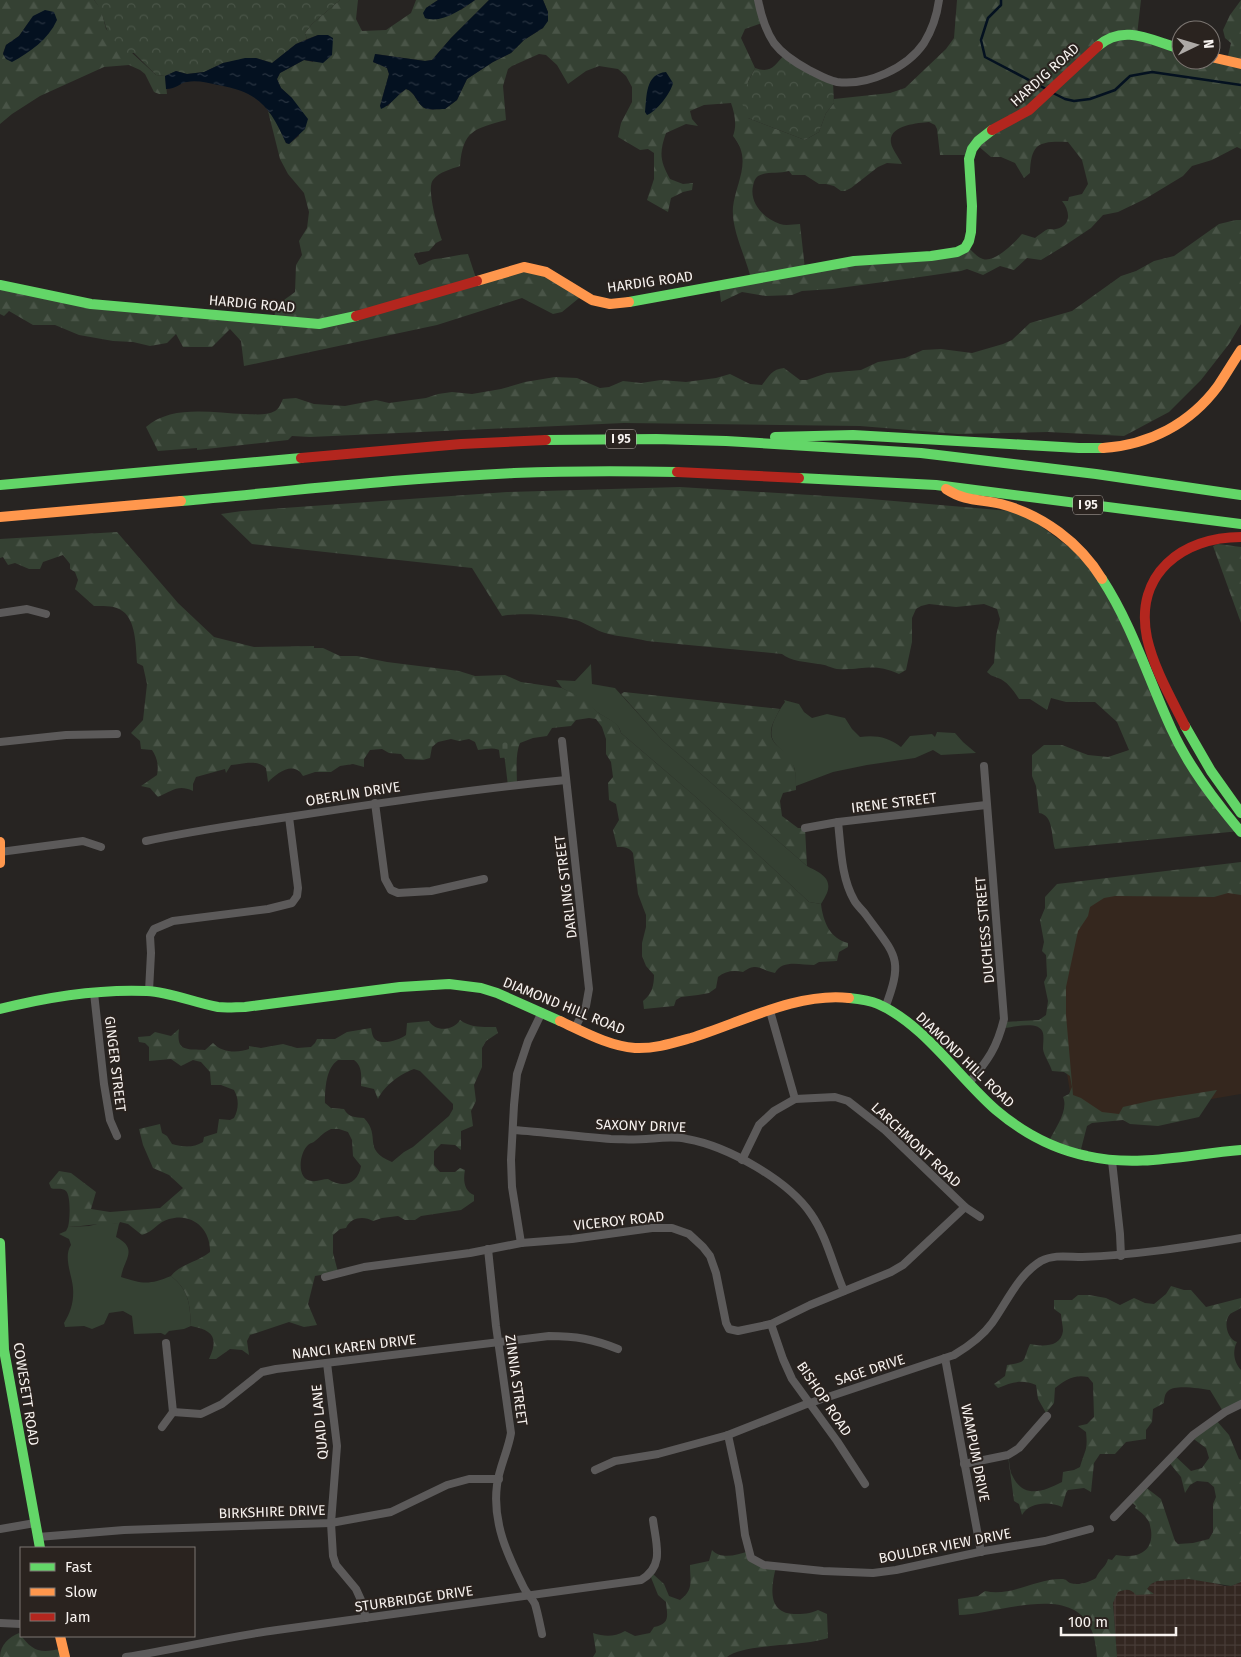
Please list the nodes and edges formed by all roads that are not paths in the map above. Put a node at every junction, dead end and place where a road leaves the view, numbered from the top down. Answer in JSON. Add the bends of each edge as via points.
{"nodes":[{"id":1,"x":758,"y":0,"type":"edge"},
{"id":2,"x":939,"y":0,"type":"edge"},
{"id":3,"x":1171,"y":46,"type":"edge"},
{"id":4,"x":1221,"y":59,"type":"edge"},
{"id":5,"x":1241,"y":64,"type":"edge"},
{"id":6,"x":0,"y":286,"type":"edge"},
{"id":7,"x":1241,"y":350,"type":"edge"},
{"id":8,"x":684,"y":439,"type":"junction"},
{"id":9,"x":0,"y":485,"type":"edge"},
{"id":10,"x":936,"y":485,"type":"junction"},
{"id":11,"x":1241,"y":495,"type":"edge"},
{"id":12,"x":0,"y":517,"type":"edge"},
{"id":13,"x":1241,"y":524,"type":"edge"},
{"id":14,"x":1241,"y":537,"type":"edge"},
{"id":15,"x":0,"y":613,"type":"edge"},
{"id":16,"x":46,"y":614,"type":"dead end"},
{"id":17,"x":117,"y":734,"type":"dead end"},
{"id":18,"x":562,"y":741,"type":"dead end"},
{"id":19,"x":0,"y":742,"type":"edge"},
{"id":20,"x":984,"y":766,"type":"dead end"},
{"id":21,"x":566,"y":780,"type":"junction"},
{"id":22,"x":376,"y":803,"type":"junction"},
{"id":23,"x":986,"y":805,"type":"junction"},
{"id":24,"x":1241,"y":814,"type":"edge"},
{"id":25,"x":289,"y":817,"type":"junction"},
{"id":26,"x":838,"y":822,"type":"junction"},
{"id":27,"x":804,"y":828,"type":"dead end"},
{"id":28,"x":1241,"y":832,"type":"edge"},
{"id":29,"x":146,"y":841,"type":"dead end"},
{"id":30,"x":0,"y":842,"type":"edge"},
{"id":31,"x":101,"y":847,"type":"dead end"},
{"id":32,"x":0,"y":852,"type":"edge"},
{"id":33,"x":0,"y":863,"type":"edge"},
{"id":34,"x":484,"y":879,"type":"dead end"},
{"id":35,"x":149,"y":990,"type":"junction"},
{"id":36,"x":94,"y":993,"type":"junction"},
{"id":37,"x":885,"y":1008,"type":"junction"},
{"id":38,"x":0,"y":1009,"type":"edge"},
{"id":39,"x":542,"y":1012,"type":"junction"},
{"id":40,"x":770,"y":1012,"type":"junction"},
{"id":41,"x":575,"y":1028,"type":"junction"},
{"id":42,"x":969,"y":1082,"type":"junction"},
{"id":43,"x":795,"y":1099,"type":"junction"},
{"id":44,"x":513,"y":1130,"type":"junction"},
{"id":45,"x":117,"y":1136,"type":"dead end"},
{"id":46,"x":1241,"y":1150,"type":"edge"},
{"id":47,"x":742,"y":1160,"type":"junction"},
{"id":48,"x":1112,"y":1161,"type":"junction"},
{"id":49,"x":965,"y":1208,"type":"junction"},
{"id":50,"x":980,"y":1217,"type":"dead end"},
{"id":51,"x":1241,"y":1238,"type":"edge"},
{"id":52,"x":0,"y":1243,"type":"edge"},
{"id":53,"x":521,"y":1243,"type":"junction"},
{"id":54,"x":488,"y":1249,"type":"junction"},
{"id":55,"x":1121,"y":1256,"type":"junction"},
{"id":56,"x":325,"y":1277,"type":"dead end"},
{"id":57,"x":844,"y":1291,"type":"junction"},
{"id":58,"x":1,"y":1318,"type":"edge"},
{"id":59,"x":771,"y":1324,"type":"junction"},
{"id":60,"x":166,"y":1343,"type":"dead end"},
{"id":61,"x":498,"y":1343,"type":"junction"},
{"id":62,"x":618,"y":1349,"type":"dead end"},
{"id":63,"x":945,"y":1358,"type":"junction"},
{"id":64,"x":327,"y":1363,"type":"junction"},
{"id":65,"x":809,"y":1404,"type":"junction"},
{"id":66,"x":1241,"y":1404,"type":"edge"},
{"id":67,"x":173,"y":1412,"type":"junction"},
{"id":68,"x":1048,"y":1416,"type":"dead end"},
{"id":69,"x":162,"y":1427,"type":"dead end"},
{"id":70,"x":728,"y":1435,"type":"junction"},
{"id":71,"x":964,"y":1464,"type":"junction"},
{"id":72,"x":594,"y":1470,"type":"dead end"},
{"id":73,"x":499,"y":1479,"type":"junction"},
{"id":74,"x":865,"y":1484,"type":"dead end"},
{"id":75,"x":1114,"y":1516,"type":"dead end"},
{"id":76,"x":653,"y":1520,"type":"dead end"},
{"id":77,"x":35,"y":1523,"type":"junction"},
{"id":78,"x":331,"y":1523,"type":"junction"},
{"id":79,"x":0,"y":1529,"type":"edge"},
{"id":80,"x":1090,"y":1529,"type":"dead end"},
{"id":81,"x":38,"y":1537,"type":"junction"},
{"id":82,"x":40,"y":1547,"type":"edge"},
{"id":83,"x":981,"y":1552,"type":"junction"},
{"id":84,"x":528,"y":1596,"type":"junction"},
{"id":85,"x":366,"y":1618,"type":"junction"},
{"id":86,"x":0,"y":1623,"type":"edge"},
{"id":87,"x":20,"y":1624,"type":"edge"},
{"id":88,"x":542,"y":1634,"type":"dead end"},
{"id":89,"x":60,"y":1637,"type":"edge"},
{"id":90,"x":65,"y":1657,"type":"edge"},
{"id":91,"x":126,"y":1657,"type":"edge"}],
"edges":[{"from":1,"to":2,"type":"street","via":[[766,28],[781,52],[798,64],[837,82],[867,80],[882,75],[913,55],[931,28]]},
{"from":3,"to":6,"type":"main road","name":"HARDIG ROAD","via":[[1130,34],[1114,35],[1102,42],[1018,118],[977,140],[970,152],[969,163],[971,238],[962,250],[948,254],[861,260],[610,304],[591,300],[549,273],[524,267],[347,319],[319,324],[91,304]]},
{"from":4,"to":5,"type":"main road"},
{"from":7,"to":8,"type":"main road","via":[[1218,386],[1187,418],[1144,441],[1122,446],[1079,448],[845,435]]},
{"from":8,"to":9,"type":"main road","number":"I 95","via":[[462,444]]},
{"from":8,"to":11,"type":"main road","number":"I 95","via":[[921,453],[1086,472]]},
{"from":10,"to":12,"type":"main road","number":"I 95","via":[[681,472],[514,473],[376,482]]},
{"from":10,"to":13,"type":"main road","number":"I 95"},
{"from":10,"to":28,"type":"main road","via":[[966,499],[1001,504],[1040,520],[1086,556],[1108,586],[1184,753],[1208,793]]},
{"from":14,"to":24,"type":"main road","via":[[1208,539],[1172,558],[1153,583],[1145,616],[1146,636],[1152,654],[1180,718],[1212,776]]},
{"from":15,"to":16,"type":"street","via":[[27,610]]},
{"from":17,"to":19,"type":"street"},
{"from":18,"to":21,"type":"street","name":"DARLING STREET"},
{"from":20,"to":23,"type":"street","name":"DUCHESS STREET"},
{"from":21,"to":22,"type":"street","name":"OBERLIN DRIVE"},
{"from":21,"to":41,"type":"street","name":"DARLING STREET","via":[[589,989],[586,1006]]},
{"from":22,"to":25,"type":"street","name":"OBERLIN DRIVE"},
{"from":22,"to":34,"type":"street","via":[[386,879],[391,890],[398,894],[431,891]]},
{"from":23,"to":26,"type":"street","name":"IRENE STREET"},
{"from":23,"to":42,"type":"street","name":"DUCHESS STREET","via":[[1004,1019],[990,1057]]},
{"from":25,"to":29,"type":"street","name":"OBERLIN DRIVE"},
{"from":25,"to":35,"type":"street","via":[[298,888],[292,903],[173,921],[154,929],[150,936]]},
{"from":26,"to":27,"type":"street","name":"IRENE STREET"},
{"from":26,"to":37,"type":"street","via":[[842,861],[855,901],[889,945],[895,960],[896,973]]},
{"from":30,"to":32,"type":"main road"},
{"from":31,"to":32,"type":"street","via":[[83,841]]},
{"from":32,"to":33,"type":"main road"},
{"from":35,"to":36,"type":"main road","name":"DIAMOND HILL ROAD"},
{"from":35,"to":39,"type":"main road","name":"DIAMOND HILL ROAD","via":[[220,1007],[245,1007],[431,984],[465,985],[500,994]]},
{"from":36,"to":38,"type":"main road","name":"DIAMOND HILL ROAD"},
{"from":36,"to":45,"type":"street","name":"GINGER STREET","via":[[104,1084],[110,1120]]},
{"from":37,"to":40,"type":"main road","name":"DIAMOND HILL ROAD","via":[[866,1000],[812,999]]},
{"from":37,"to":42,"type":"main road","name":"DIAMOND HILL ROAD","via":[[911,1025]]},
{"from":39,"to":41,"type":"main road","name":"DIAMOND HILL ROAD"},
{"from":39,"to":44,"type":"street","via":[[517,1074]]},
{"from":40,"to":41,"type":"main road","name":"DIAMOND HILL ROAD","via":[[693,1038],[638,1049],[610,1043]]},
{"from":40,"to":43,"type":"street"},
{"from":42,"to":48,"type":"main road","name":"DIAMOND HILL ROAD","via":[[996,1111],[1026,1132],[1058,1148]]},
{"from":43,"to":47,"type":"street","name":"LARCHMONT ROAD","via":[[774,1111],[759,1125]]},
{"from":43,"to":49,"type":"street","name":"LARCHMONT ROAD","via":[[835,1097],[848,1101],[885,1130]]},
{"from":44,"to":47,"type":"street","name":"SAXONY DRIVE","via":[[610,1139],[687,1138]]},
{"from":44,"to":53,"type":"street","via":[[512,1188]]},
{"from":46,"to":48,"type":"main road","name":"DIAMOND HILL ROAD","via":[[1141,1162]]},
{"from":47,"to":57,"type":"street","name":"SAXONY DRIVE","via":[[769,1174],[796,1196],[812,1215]]},
{"from":48,"to":55,"type":"street"},
{"from":49,"to":50,"type":"street","name":"LARCHMONT ROAD"},
{"from":49,"to":57,"type":"street","name":"VICEROY ROAD","via":[[903,1265]]},
{"from":51,"to":55,"type":"street"},
{"from":52,"to":58,"type":"main road","name":"COWESETT ROAD"},
{"from":53,"to":54,"type":"street","name":"VICEROY ROAD"},
{"from":53,"to":59,"type":"street","name":"VICEROY ROAD","via":[[672,1228],[689,1234],[710,1256],[729,1329],[738,1332]]},
{"from":54,"to":56,"type":"street","name":"VICEROY ROAD","via":[[364,1267]]},
{"from":54,"to":61,"type":"street","name":"ZINNIA STREET"},
{"from":55,"to":63,"type":"street","name":"SAGE DRIVE","via":[[1061,1256],[1043,1260],[1022,1278],[991,1325],[973,1343]]},
{"from":57,"to":59,"type":"street","name":"VICEROY ROAD"},
{"from":58,"to":77,"type":"main road","name":"COWESETT ROAD"},
{"from":59,"to":65,"type":"street","name":"BISHOP ROAD","via":[[792,1379]]},
{"from":60,"to":67,"type":"street"},
{"from":61,"to":62,"type":"street","name":"NANCI KAREN DRIVE","via":[[577,1336]]},
{"from":61,"to":64,"type":"street","name":"NANCI KAREN DRIVE"},
{"from":61,"to":73,"type":"street","name":"ZINNIA STREET","via":[[511,1433]]},
{"from":63,"to":65,"type":"street","name":"SAGE DRIVE"},
{"from":63,"to":71,"type":"street","name":"WAMPUM DRIVE"},
{"from":64,"to":67,"type":"street","name":"NANCI KAREN DRIVE","via":[[262,1372],[222,1404],[201,1414]]},
{"from":64,"to":78,"type":"street","name":"QUAID LANE","via":[[337,1446]]},
{"from":65,"to":70,"type":"street","name":"SAGE DRIVE"},
{"from":65,"to":74,"type":"street","name":"BISHOP ROAD"},
{"from":66,"to":75,"type":"street","via":[[1193,1435]]},
{"from":67,"to":69,"type":"street"},
{"from":68,"to":71,"type":"street","via":[[1019,1448],[1008,1455]]},
{"from":70,"to":72,"type":"street","name":"SAGE DRIVE","via":[[658,1454],[615,1461]]},
{"from":70,"to":83,"type":"street","name":"BOULDER VIEW DRIVE","via":[[751,1558],[764,1565],[873,1572]]},
{"from":71,"to":83,"type":"street","name":"WAMPUM DRIVE"},
{"from":73,"to":78,"type":"street","name":"BIRKSHIRE DRIVE","via":[[469,1479],[447,1485],[391,1512]]},
{"from":73,"to":84,"type":"street","name":"ZINNIA STREET","via":[[496,1500],[501,1537]]},
{"from":76,"to":84,"type":"street","name":"STURBRIDGE DRIVE","via":[[656,1566],[641,1580]]},
{"from":77,"to":79,"type":"street"},
{"from":77,"to":81,"type":"main road","name":"COWESETT ROAD"},
{"from":78,"to":81,"type":"street","name":"BIRKSHIRE DRIVE","via":[[124,1530]]},
{"from":78,"to":85,"type":"street","name":"QUAID LANE","via":[[336,1565],[356,1589]]},
{"from":80,"to":83,"type":"street","name":"BOULDER VIEW DRIVE"},
{"from":81,"to":82,"type":"main road","name":"COWESETT ROAD"},
{"from":84,"to":85,"type":"street","name":"STURBRIDGE DRIVE"},
{"from":84,"to":88,"type":"street","name":"ZINNIA STREET","via":[[535,1606]]},
{"from":85,"to":91,"type":"street","name":"STURBRIDGE DRIVE","via":[[220,1638]]},
{"from":86,"to":87,"type":"street"},
{"from":89,"to":90,"type":"main road"}]}
